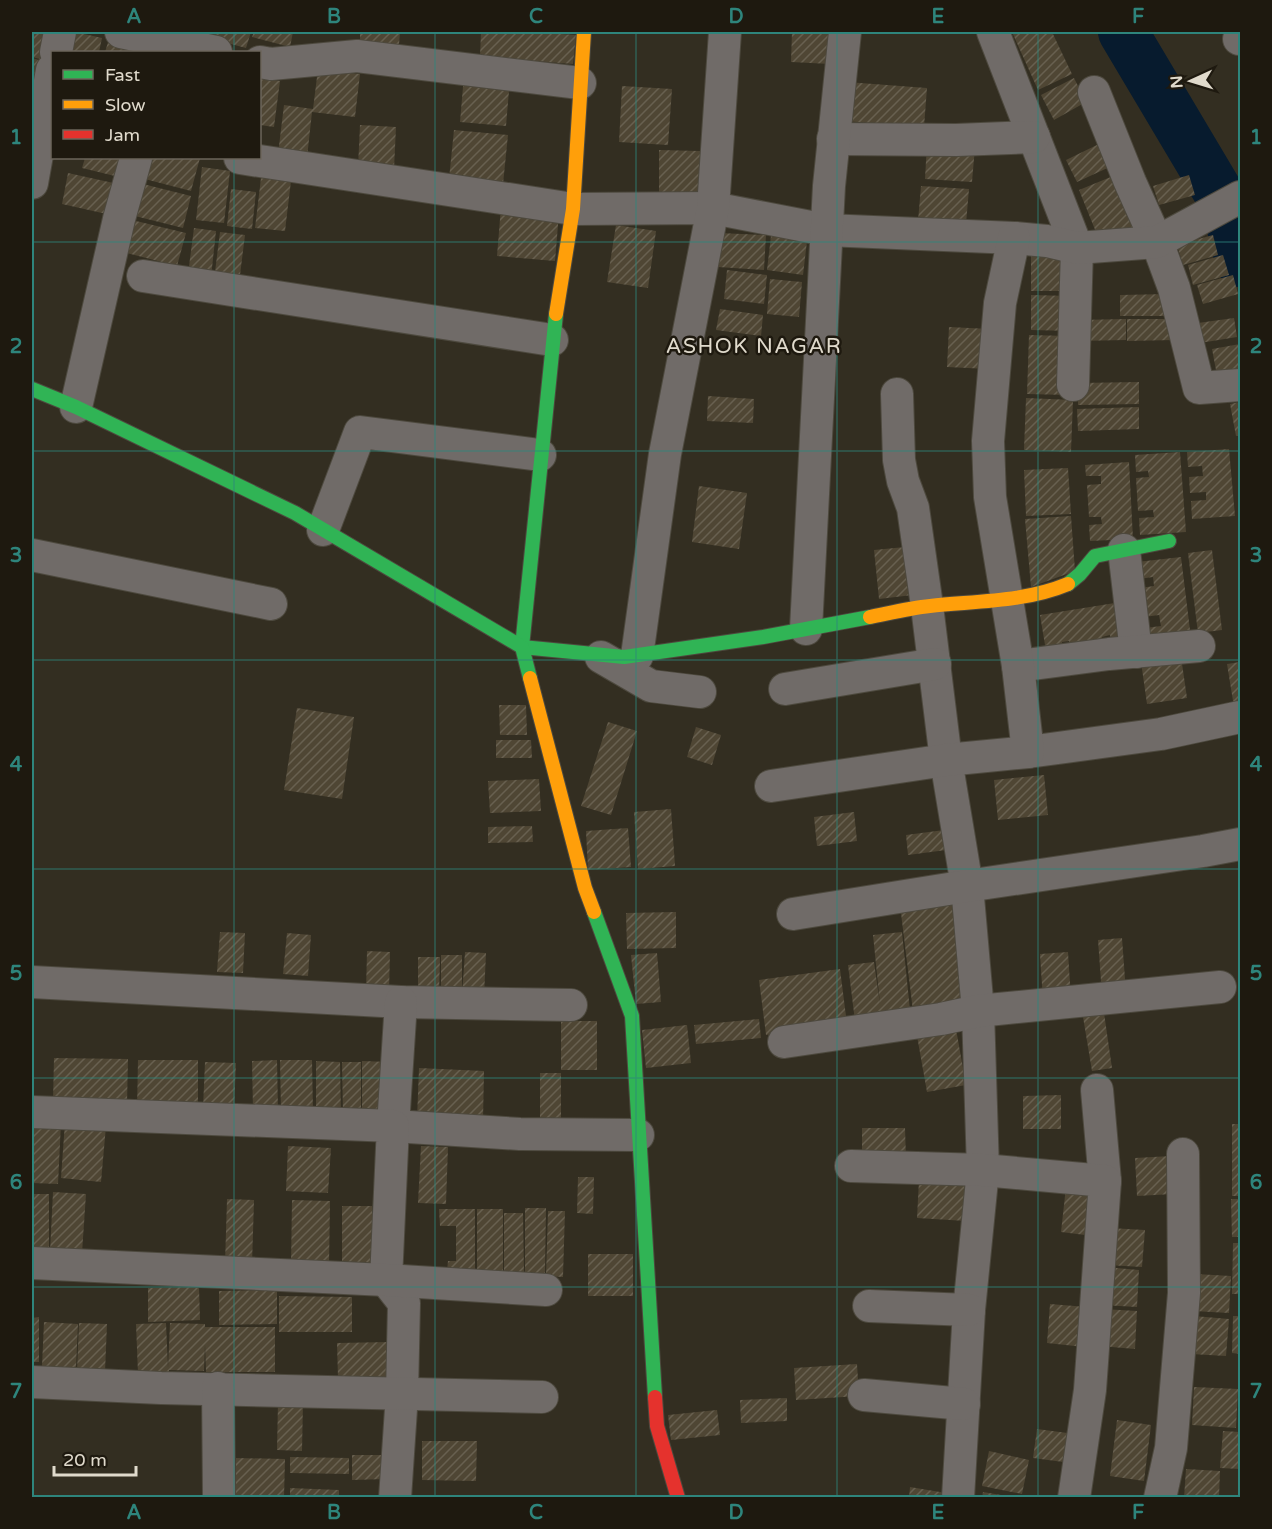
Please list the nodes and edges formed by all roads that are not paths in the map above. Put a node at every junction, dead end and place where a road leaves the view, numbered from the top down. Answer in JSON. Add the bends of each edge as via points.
{"nodes":[{"id":1,"x":60,"y":32,"type":"edge"},
{"id":2,"x":121,"y":32,"type":"edge"},
{"id":3,"x":584,"y":32,"type":"edge"},
{"id":4,"x":725,"y":32,"type":"edge"},
{"id":5,"x":845,"y":32,"type":"edge"},
{"id":6,"x":993,"y":32,"type":"edge"},
{"id":7,"x":341,"y":45,"type":"edge"},
{"id":8,"x":157,"y":46,"type":"edge"},
{"id":9,"x":56,"y":51,"type":"edge"},
{"id":10,"x":206,"y":51,"type":"edge"},
{"id":11,"x":261,"y":62,"type":"edge"},
{"id":12,"x":51,"y":75,"type":"edge"},
{"id":13,"x":580,"y":83,"type":"junction"},
{"id":14,"x":1094,"y":93,"type":"dead end"},
{"id":15,"x":1034,"y":136,"type":"junction"},
{"id":16,"x":833,"y":139,"type":"junction"},
{"id":17,"x":136,"y":159,"type":"edge"},
{"id":18,"x":247,"y":159,"type":"edge"},
{"id":19,"x":32,"y":183,"type":"edge"},
{"id":20,"x":1240,"y":197,"type":"edge"},
{"id":21,"x":713,"y":208,"type":"junction"},
{"id":22,"x":573,"y":209,"type":"junction"},
{"id":23,"x":826,"y":230,"type":"junction"},
{"id":24,"x":1014,"y":238,"type":"junction"},
{"id":25,"x":1157,"y":242,"type":"junction"},
{"id":26,"x":1077,"y":248,"type":"junction"},
{"id":27,"x":144,"y":276,"type":"dead end"},
{"id":28,"x":552,"y":340,"type":"junction"},
{"id":29,"x":1073,"y":385,"type":"dead end"},
{"id":30,"x":1229,"y":386,"type":"edge"},
{"id":31,"x":32,"y":389,"type":"edge"},
{"id":32,"x":897,"y":394,"type":"dead end"},
{"id":33,"x":76,"y":407,"type":"junction"},
{"id":34,"x":540,"y":455,"type":"junction"},
{"id":35,"x":323,"y":530,"type":"junction"},
{"id":36,"x":1169,"y":541,"type":"dead end"},
{"id":37,"x":1124,"y":550,"type":"junction"},
{"id":38,"x":32,"y":555,"type":"edge"},
{"id":39,"x":1006,"y":599,"type":"junction"},
{"id":40,"x":270,"y":604,"type":"dead end"},
{"id":41,"x":927,"y":606,"type":"junction"},
{"id":42,"x":806,"y":629,"type":"junction"},
{"id":43,"x":1199,"y":646,"type":"dead end"},
{"id":44,"x":522,"y":647,"type":"junction"},
{"id":45,"x":1136,"y":652,"type":"junction"},
{"id":46,"x":596,"y":654,"type":"junction"},
{"id":47,"x":638,"y":656,"type":"junction"},
{"id":48,"x":935,"y":664,"type":"junction"},
{"id":49,"x":1018,"y":666,"type":"junction"},
{"id":50,"x":785,"y":689,"type":"dead end"},
{"id":51,"x":700,"y":692,"type":"dead end"},
{"id":52,"x":1240,"y":717,"type":"edge"},
{"id":53,"x":1028,"y":752,"type":"junction"},
{"id":54,"x":946,"y":760,"type":"junction"},
{"id":55,"x":771,"y":786,"type":"dead end"},
{"id":56,"x":1240,"y":844,"type":"edge"},
{"id":57,"x":967,"y":886,"type":"junction"},
{"id":58,"x":793,"y":915,"type":"dead end"},
{"id":59,"x":32,"y":982,"type":"edge"},
{"id":60,"x":1220,"y":987,"type":"dead end"},
{"id":61,"x":402,"y":1002,"type":"junction"},
{"id":62,"x":571,"y":1005,"type":"dead end"},
{"id":63,"x":978,"y":1011,"type":"junction"},
{"id":64,"x":784,"y":1042,"type":"dead end"},
{"id":65,"x":1096,"y":1090,"type":"dead end"},
{"id":66,"x":32,"y":1112,"type":"edge"},
{"id":67,"x":393,"y":1126,"type":"junction"},
{"id":68,"x":638,"y":1135,"type":"junction"},
{"id":69,"x":1184,"y":1154,"type":"dead end"},
{"id":70,"x":851,"y":1166,"type":"dead end"},
{"id":71,"x":983,"y":1170,"type":"junction"},
{"id":72,"x":1105,"y":1181,"type":"junction"},
{"id":73,"x":32,"y":1263,"type":"edge"},
{"id":74,"x":386,"y":1280,"type":"junction"},
{"id":75,"x":546,"y":1290,"type":"dead end"},
{"id":76,"x":869,"y":1306,"type":"dead end"},
{"id":77,"x":969,"y":1310,"type":"junction"},
{"id":78,"x":32,"y":1382,"type":"edge"},
{"id":79,"x":218,"y":1388,"type":"junction"},
{"id":80,"x":402,"y":1394,"type":"junction"},
{"id":81,"x":864,"y":1395,"type":"dead end"},
{"id":82,"x":542,"y":1397,"type":"dead end"},
{"id":83,"x":964,"y":1404,"type":"junction"},
{"id":84,"x":219,"y":1497,"type":"edge"},
{"id":85,"x":395,"y":1497,"type":"edge"},
{"id":86,"x":678,"y":1497,"type":"edge"},
{"id":87,"x":958,"y":1497,"type":"edge"},
{"id":88,"x":1074,"y":1497,"type":"edge"},
{"id":89,"x":1160,"y":1497,"type":"edge"}],
"edges":[{"from":1,"to":9,"type":"street"},
{"from":2,"to":8,"type":"street"},
{"from":3,"to":13,"type":"street"},
{"from":4,"to":21,"type":"street"},
{"from":5,"to":16,"type":"street"},
{"from":6,"to":15,"type":"street"},
{"from":7,"to":11,"type":"street","via":[[272,64]]},
{"from":7,"to":13,"type":"street","via":[[357,56]]},
{"from":8,"to":10,"type":"street"},
{"from":12,"to":19,"type":"street"},
{"from":13,"to":22,"type":"street"},
{"from":14,"to":25,"type":"street"},
{"from":15,"to":16,"type":"street"},
{"from":15,"to":26,"type":"street"},
{"from":16,"to":23,"type":"street"},
{"from":17,"to":33,"type":"street"},
{"from":18,"to":22,"type":"street"},
{"from":20,"to":25,"type":"street"},
{"from":21,"to":22,"type":"street"},
{"from":21,"to":23,"type":"street"},
{"from":21,"to":47,"type":"street","via":[[665,454]]},
{"from":22,"to":28,"type":"street"},
{"from":23,"to":24,"type":"street"},
{"from":23,"to":42,"type":"street"},
{"from":24,"to":26,"type":"street"},
{"from":24,"to":39,"type":"street","via":[[1000,303],[988,441],[990,497]]},
{"from":25,"to":26,"type":"street"},
{"from":25,"to":30,"type":"street","via":[[1174,288],[1199,388]]},
{"from":26,"to":29,"type":"street"},
{"from":27,"to":28,"type":"street"},
{"from":28,"to":34,"type":"street"},
{"from":31,"to":33,"type":"street"},
{"from":32,"to":41,"type":"street","via":[[899,460],[913,508]]},
{"from":33,"to":35,"type":"street"},
{"from":34,"to":35,"type":"street","via":[[360,432]]},
{"from":34,"to":44,"type":"street"},
{"from":35,"to":44,"type":"street"},
{"from":36,"to":37,"type":"street"},
{"from":37,"to":39,"type":"street","via":[[1095,556],[1067,585]]},
{"from":37,"to":45,"type":"street"},
{"from":38,"to":40,"type":"street"},
{"from":39,"to":41,"type":"street"},
{"from":39,"to":49,"type":"street"},
{"from":41,"to":42,"type":"street"},
{"from":41,"to":48,"type":"street"},
{"from":42,"to":47,"type":"street"},
{"from":43,"to":45,"type":"street"},
{"from":44,"to":46,"type":"street"},
{"from":44,"to":68,"type":"street","via":[[585,888],[632,1016]]},
{"from":45,"to":49,"type":"street"},
{"from":46,"to":47,"type":"street"},
{"from":46,"to":51,"type":"street","via":[[651,686]]},
{"from":48,"to":50,"type":"street"},
{"from":48,"to":54,"type":"street"},
{"from":49,"to":53,"type":"street"},
{"from":52,"to":53,"type":"street","via":[[1161,734]]},
{"from":53,"to":54,"type":"street"},
{"from":54,"to":55,"type":"street"},
{"from":54,"to":57,"type":"street"},
{"from":56,"to":57,"type":"street"},
{"from":57,"to":58,"type":"street"},
{"from":57,"to":63,"type":"street"},
{"from":59,"to":61,"type":"street"},
{"from":60,"to":63,"type":"street"},
{"from":61,"to":62,"type":"street"},
{"from":61,"to":67,"type":"street"},
{"from":63,"to":64,"type":"street"},
{"from":63,"to":71,"type":"street"},
{"from":65,"to":72,"type":"street"},
{"from":66,"to":67,"type":"street"},
{"from":67,"to":68,"type":"street","via":[[520,1134]]},
{"from":67,"to":74,"type":"street"},
{"from":68,"to":86,"type":"street","via":[[657,1426]]},
{"from":69,"to":89,"type":"street","via":[[1184,1293],[1171,1448]]},
{"from":70,"to":71,"type":"street"},
{"from":71,"to":72,"type":"street"},
{"from":71,"to":77,"type":"street"},
{"from":72,"to":88,"type":"street","via":[[1090,1389]]},
{"from":73,"to":74,"type":"street"},
{"from":74,"to":75,"type":"street"},
{"from":74,"to":80,"type":"street","via":[[404,1303]]},
{"from":76,"to":77,"type":"street"},
{"from":77,"to":83,"type":"street"},
{"from":78,"to":79,"type":"street"},
{"from":79,"to":80,"type":"street"},
{"from":79,"to":84,"type":"street"},
{"from":80,"to":82,"type":"street"},
{"from":80,"to":85,"type":"street"},
{"from":81,"to":83,"type":"street"},
{"from":83,"to":87,"type":"street"}]}
